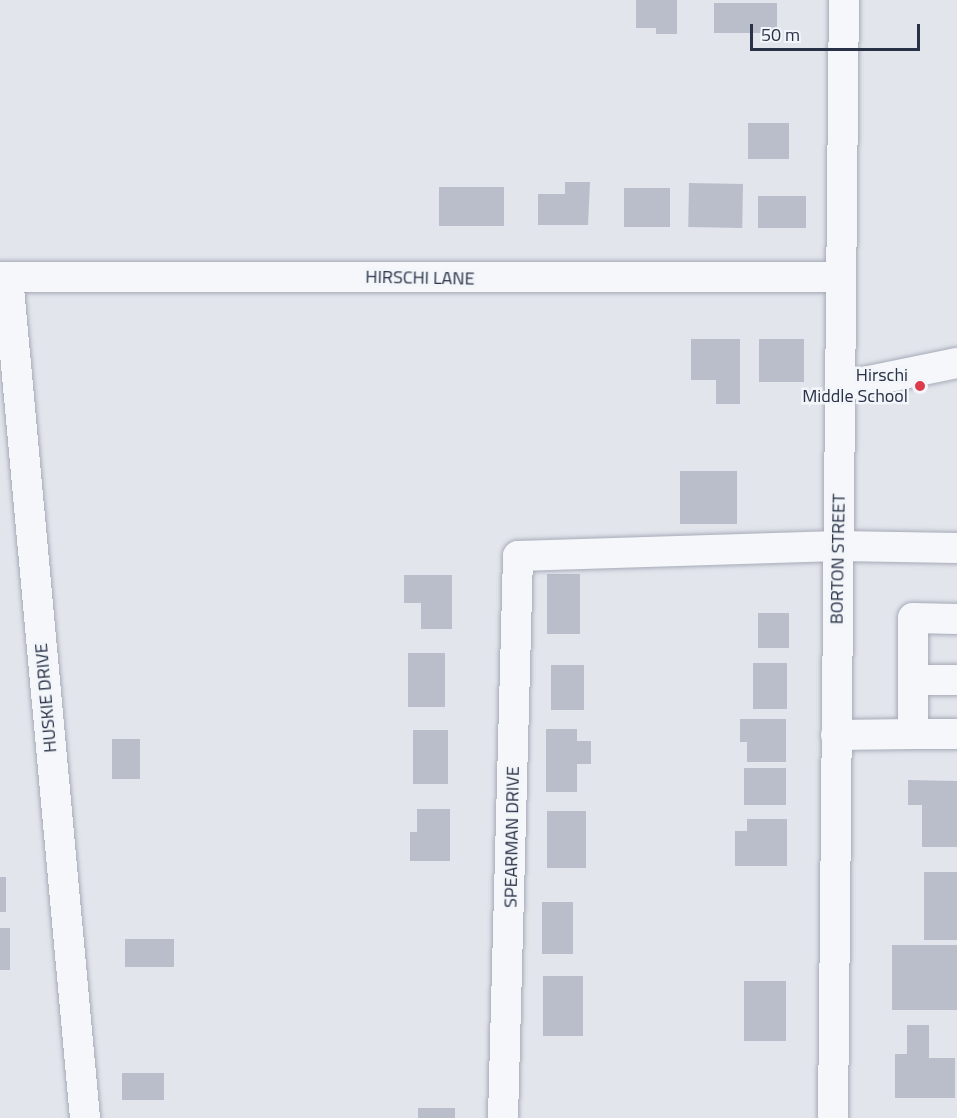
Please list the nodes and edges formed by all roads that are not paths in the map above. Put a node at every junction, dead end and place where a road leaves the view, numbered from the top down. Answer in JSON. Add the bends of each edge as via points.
{"nodes":[{"id":1,"x":844,"y":0,"type":"edge"},
{"id":2,"x":4,"y":277,"type":"edge"},
{"id":3,"x":841,"y":277,"type":"junction"},
{"id":4,"x":957,"y":363,"type":"edge"},
{"id":5,"x":840,"y":387,"type":"junction"},
{"id":6,"x":838,"y":546,"type":"junction"},
{"id":7,"x":957,"y":548,"type":"edge"},
{"id":8,"x":957,"y":619,"type":"edge"},
{"id":9,"x":913,"y":680,"type":"junction"},
{"id":10,"x":957,"y":680,"type":"edge"},
{"id":11,"x":913,"y":734,"type":"junction"},
{"id":12,"x":957,"y":734,"type":"edge"},
{"id":13,"x":836,"y":735,"type":"junction"},
{"id":14,"x":85,"y":1118,"type":"edge"},
{"id":15,"x":504,"y":1118,"type":"edge"},
{"id":16,"x":833,"y":1118,"type":"edge"}],
"edges":[{"from":1,"to":3,"type":"street","name":"BORTON STREET"},
{"from":2,"to":3,"type":"street","name":"HIRSCHI LANE"},
{"from":2,"to":14,"type":"street","name":"HUSKIE DRIVE"},
{"from":3,"to":5,"type":"street","name":"BORTON STREET"},
{"from":4,"to":5,"type":"street"},
{"from":5,"to":6,"type":"street","name":"BORTON STREET"},
{"from":6,"to":7,"type":"street"},
{"from":6,"to":13,"type":"street","name":"BORTON STREET"},
{"from":6,"to":15,"type":"street","name":"SPEARMAN DRIVE","via":[[518,556]]},
{"from":8,"to":9,"type":"street","via":[[913,618]]},
{"from":9,"to":10,"type":"street"},
{"from":9,"to":11,"type":"street"},
{"from":11,"to":12,"type":"street"},
{"from":11,"to":13,"type":"street"},
{"from":13,"to":16,"type":"street","name":"BORTON STREET"}]}
